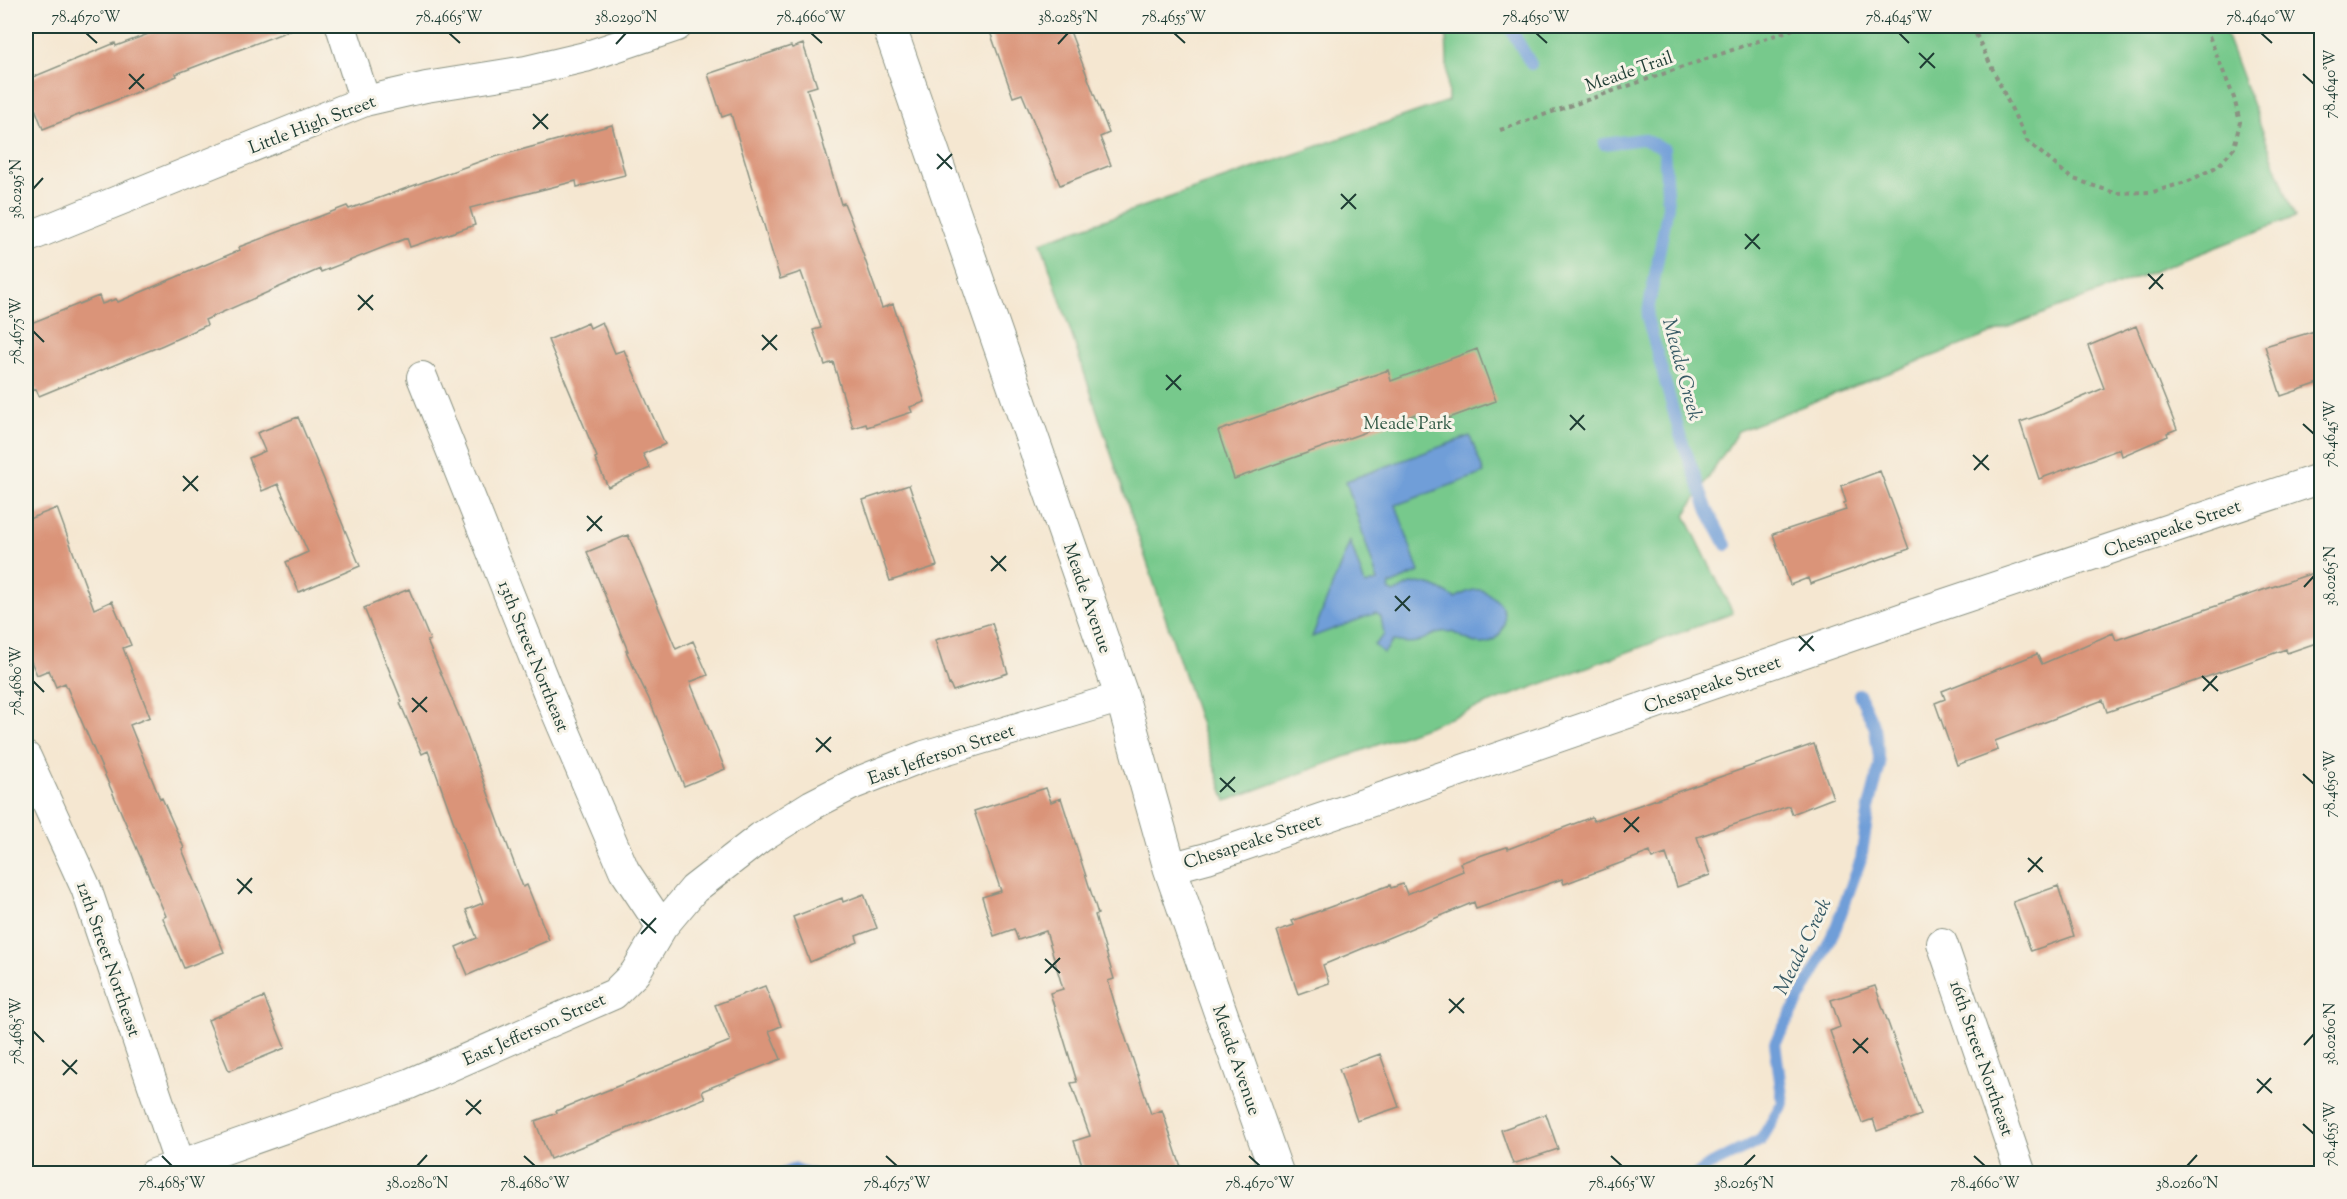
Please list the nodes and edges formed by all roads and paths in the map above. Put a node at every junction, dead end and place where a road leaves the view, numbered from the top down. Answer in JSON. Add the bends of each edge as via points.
{"nodes":[{"id":1,"x":341,"y":26,"type":"edge"},
{"id":2,"x":678,"y":26,"type":"edge"},
{"id":3,"x":889,"y":26,"type":"edge"},
{"id":4,"x":1802,"y":26,"type":"edge"},
{"id":5,"x":1972,"y":26,"type":"edge"},
{"id":6,"x":2205,"y":26,"type":"edge"},
{"id":7,"x":365,"y":101,"type":"junction"},
{"id":8,"x":1500,"y":130,"type":"dead end"},
{"id":9,"x":26,"y":238,"type":"edge"},
{"id":10,"x":422,"y":377,"type":"dead end"},
{"id":11,"x":2322,"y":478,"type":"edge"},
{"id":12,"x":1122,"y":697,"type":"junction"},
{"id":13,"x":26,"y":757,"type":"edge"},
{"id":14,"x":1170,"y":868,"type":"junction"},
{"id":15,"x":662,"y":927,"type":"junction"},
{"id":16,"x":1942,"y":943,"type":"dead end"},
{"id":17,"x":167,"y":1169,"type":"edge"},
{"id":18,"x":1277,"y":1173,"type":"edge"},
{"id":19,"x":2021,"y":1173,"type":"edge"}],
"edges":[{"from":1,"to":7,"type":"street"},
{"from":2,"to":7,"type":"street","name":"Little High Street","via":[[585,57]]},
{"from":3,"to":12,"type":"main road","name":"Meade Avenue"},
{"from":4,"to":8,"type":"path","name":"Meade Trail"},
{"from":5,"to":6,"type":"path","via":[[2027,141],[2071,178],[2115,193],[2153,192],[2189,181],[2218,166],[2234,148],[2240,122]]},
{"from":7,"to":9,"type":"street","name":"Little High Street"},
{"from":10,"to":15,"type":"street","name":"13th Street Northeast","via":[[624,870]]},
{"from":11,"to":14,"type":"street","name":"Chesapeake Street"},
{"from":12,"to":14,"type":"main road","name":"Meade Avenue"},
{"from":12,"to":15,"type":"street","name":"East Jefferson Street","via":[[924,756],[853,784],[761,837],[694,889]]},
{"from":13,"to":17,"type":"street","name":"12th Street Northeast","via":[[86,888]]},
{"from":14,"to":18,"type":"main road","name":"Meade Avenue"},
{"from":15,"to":17,"type":"street","name":"East Jefferson Street","via":[[635,973],[614,993],[409,1084]]},
{"from":16,"to":19,"type":"street","name":"16th Street Northeast"}]}
